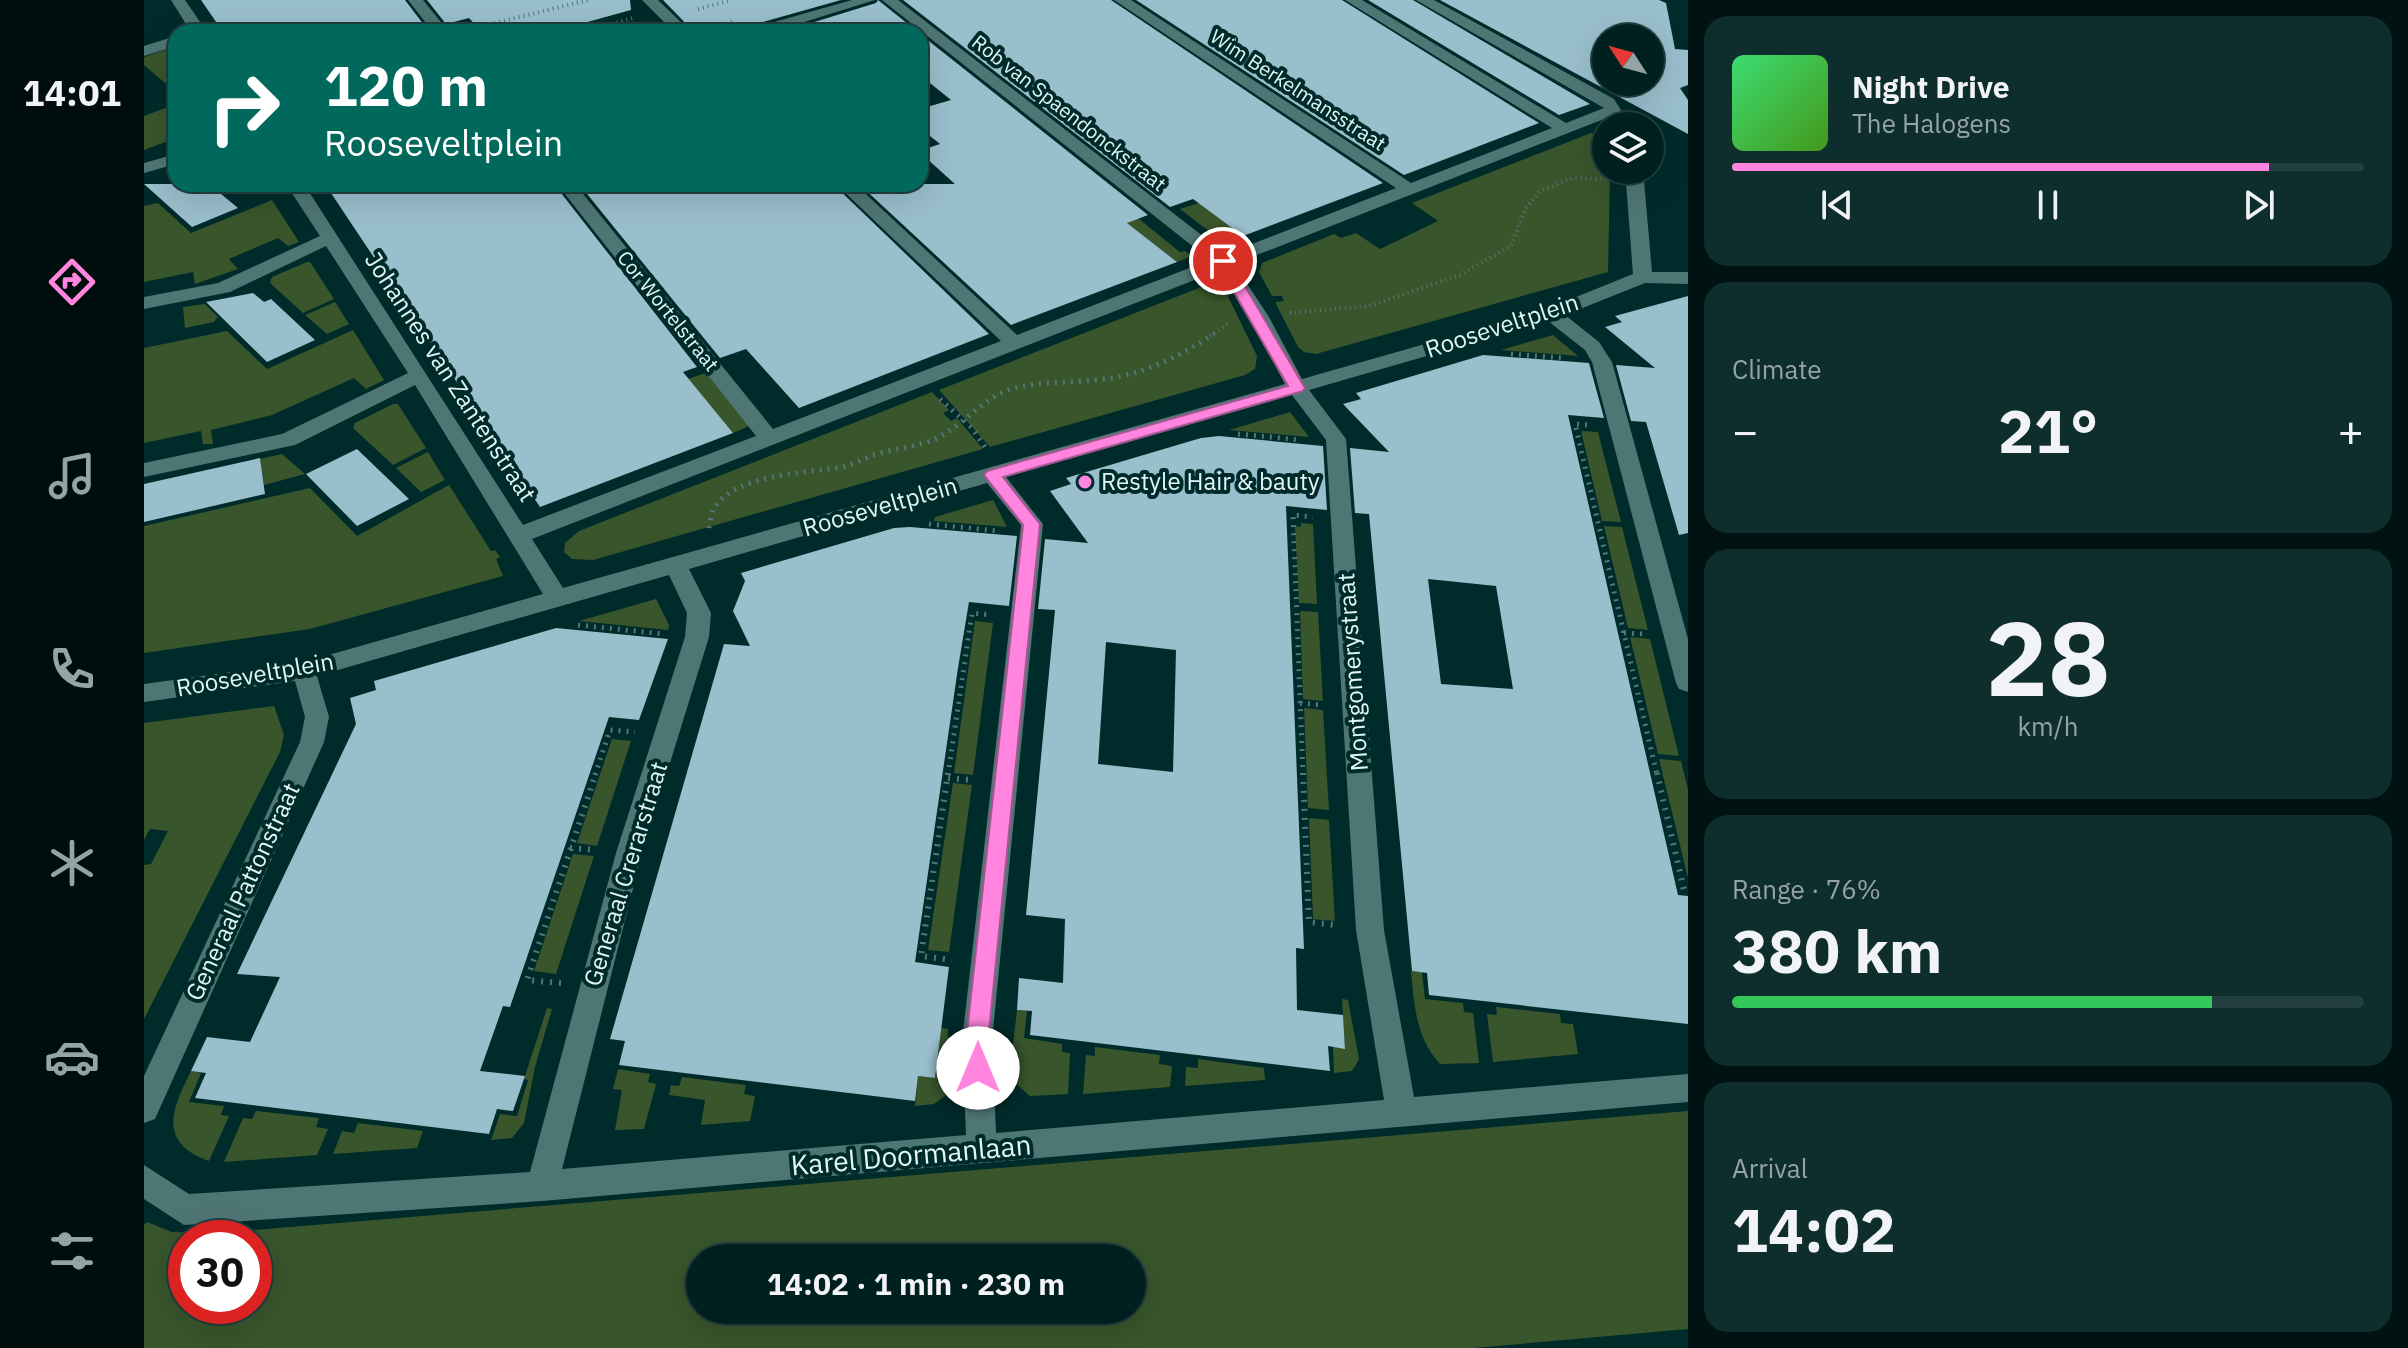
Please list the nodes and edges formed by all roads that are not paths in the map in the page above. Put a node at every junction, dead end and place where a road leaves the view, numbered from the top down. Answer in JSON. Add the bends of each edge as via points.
{"nodes":[{"id":1,"x":178,"y":0,"type":"edge"},
{"id":2,"x":415,"y":0,"type":"edge"},
{"id":3,"x":868,"y":0,"type":"edge"},
{"id":4,"x":889,"y":0,"type":"edge"},
{"id":5,"x":1121,"y":0,"type":"edge"},
{"id":6,"x":1352,"y":0,"type":"edge"},
{"id":7,"x":1459,"y":0,"type":"edge"},
{"id":8,"x":1429,"y":4,"type":"edge"},
{"id":9,"x":655,"y":5,"type":"edge"},
{"id":10,"x":194,"y":24,"type":"edge"},
{"id":11,"x":434,"y":24,"type":"edge"},
{"id":12,"x":675,"y":24,"type":"edge"},
{"id":13,"x":783,"y":24,"type":"edge"},
{"id":14,"x":920,"y":24,"type":"edge"},
{"id":15,"x":928,"y":30,"type":"edge"},
{"id":16,"x":168,"y":44,"type":"edge"},
{"id":17,"x":144,"y":51,"type":"edge"},
{"id":18,"x":1614,"y":110,"type":"joint"},
{"id":19,"x":1565,"y":129,"type":"junction"},
{"id":20,"x":168,"y":161,"type":"edge"},
{"id":21,"x":144,"y":168,"type":"edge"},
{"id":22,"x":1634,"y":184,"type":"edge"},
{"id":23,"x":1410,"y":190,"type":"junction"},
{"id":24,"x":300,"y":192,"type":"edge"},
{"id":25,"x":572,"y":192,"type":"edge"},
{"id":26,"x":854,"y":192,"type":"edge"},
{"id":27,"x":329,"y":238,"type":"junction"},
{"id":28,"x":1223,"y":261,"type":"junction"},
{"id":29,"x":1643,"y":277,"type":"junction"},
{"id":30,"x":1688,"y":278,"type":"edge"},
{"id":31,"x":144,"y":303,"type":"edge"},
{"id":32,"x":1551,"y":314,"type":"junction"},
{"id":33,"x":1015,"y":343,"type":"junction"},
{"id":34,"x":419,"y":375,"type":"junction"},
{"id":35,"x":1297,"y":388,"type":"junction"},
{"id":36,"x":769,"y":438,"type":"junction"},
{"id":37,"x":144,"y":470,"type":"edge"},
{"id":38,"x":998,"y":473,"type":"junction"},
{"id":39,"x":520,"y":535,"type":"junction"},
{"id":40,"x":676,"y":566,"type":"junction"},
{"id":41,"x":558,"y":599,"type":"junction"},
{"id":42,"x":304,"y":671,"type":"junction"},
{"id":43,"x":1688,"y":683,"type":"edge"},
{"id":44,"x":144,"y":693,"type":"edge"},
{"id":45,"x":1688,"y":1088,"type":"edge"},
{"id":46,"x":144,"y":1109,"type":"edge"},
{"id":47,"x":1402,"y":1114,"type":"junction"},
{"id":48,"x":982,"y":1149,"type":"junction"},
{"id":49,"x":144,"y":1180,"type":"edge"},
{"id":50,"x":542,"y":1186,"type":"junction"}],
"edges":[{"from":1,"to":10,"type":"street"},
{"from":2,"to":11,"type":"street"},
{"from":3,"to":13,"type":"street"},
{"from":4,"to":14,"type":"street","name":"Rob van Spaendonckstraat"},
{"from":5,"to":23,"type":"street","name":"Wim Berkelmansstraat"},
{"from":6,"to":19,"type":"street"},
{"from":7,"to":8,"type":"street"},
{"from":8,"to":18,"type":"street"},
{"from":9,"to":12,"type":"street"},
{"from":15,"to":28,"type":"street","name":"Rob van Spaendonckstraat"},
{"from":16,"to":17,"type":"street"},
{"from":18,"to":19,"type":"street"},
{"from":19,"to":23,"type":"street"},
{"from":20,"to":21,"type":"street"},
{"from":22,"to":29,"type":"street"},
{"from":23,"to":28,"type":"street"},
{"from":24,"to":27,"type":"street","name":"Johannes van Zantenstraat"},
{"from":25,"to":36,"type":"street","name":"Cor Wortelstraat"},
{"from":26,"to":33,"type":"street"},
{"from":27,"to":31,"type":"street","via":[[223,288]]},
{"from":27,"to":34,"type":"street","name":"Johannes van Zantenstraat"},
{"from":28,"to":33,"type":"street"},
{"from":28,"to":35,"type":"street"},
{"from":29,"to":30,"type":"street"},
{"from":29,"to":32,"type":"street","name":"Rooseveltplein"},
{"from":32,"to":35,"type":"street","name":"Rooseveltplein"},
{"from":32,"to":43,"type":"street","via":[[1592,346],[1602,362]]},
{"from":33,"to":36,"type":"street"},
{"from":34,"to":37,"type":"street","via":[[288,440]]},
{"from":34,"to":39,"type":"street","name":"Johannes van Zantenstraat"},
{"from":35,"to":38,"type":"street","name":"Rooseveltplein"},
{"from":35,"to":47,"type":"street","name":"Montgomerystraat","via":[[1337,443],[1370,930]]},
{"from":36,"to":39,"type":"street"},
{"from":38,"to":40,"type":"street","name":"Rooseveltplein"},
{"from":38,"to":48,"type":"street","via":[[1032,524],[977,1041]]},
{"from":39,"to":41,"type":"street","name":"Johannes van Zantenstraat"},
{"from":40,"to":41,"type":"street","name":"Rooseveltplein"},
{"from":40,"to":50,"type":"street","name":"Generaal Crerarstraat","via":[[699,613],[697,637],[629,853]]},
{"from":41,"to":42,"type":"street","name":"Rooseveltplein"},
{"from":42,"to":44,"type":"street","name":"Rooseveltplein"},
{"from":42,"to":46,"type":"street","name":"Generaal Pattonstraat","via":[[317,717],[312,742]]},
{"from":45,"to":47,"type":"street","name":"Karel Doormanlaan"},
{"from":47,"to":48,"type":"street","name":"Karel Doormanlaan"},
{"from":48,"to":50,"type":"street","name":"Karel Doormanlaan"},
{"from":49,"to":50,"type":"street","name":"Karel Doormanlaan","via":[[184,1210]]}]}
